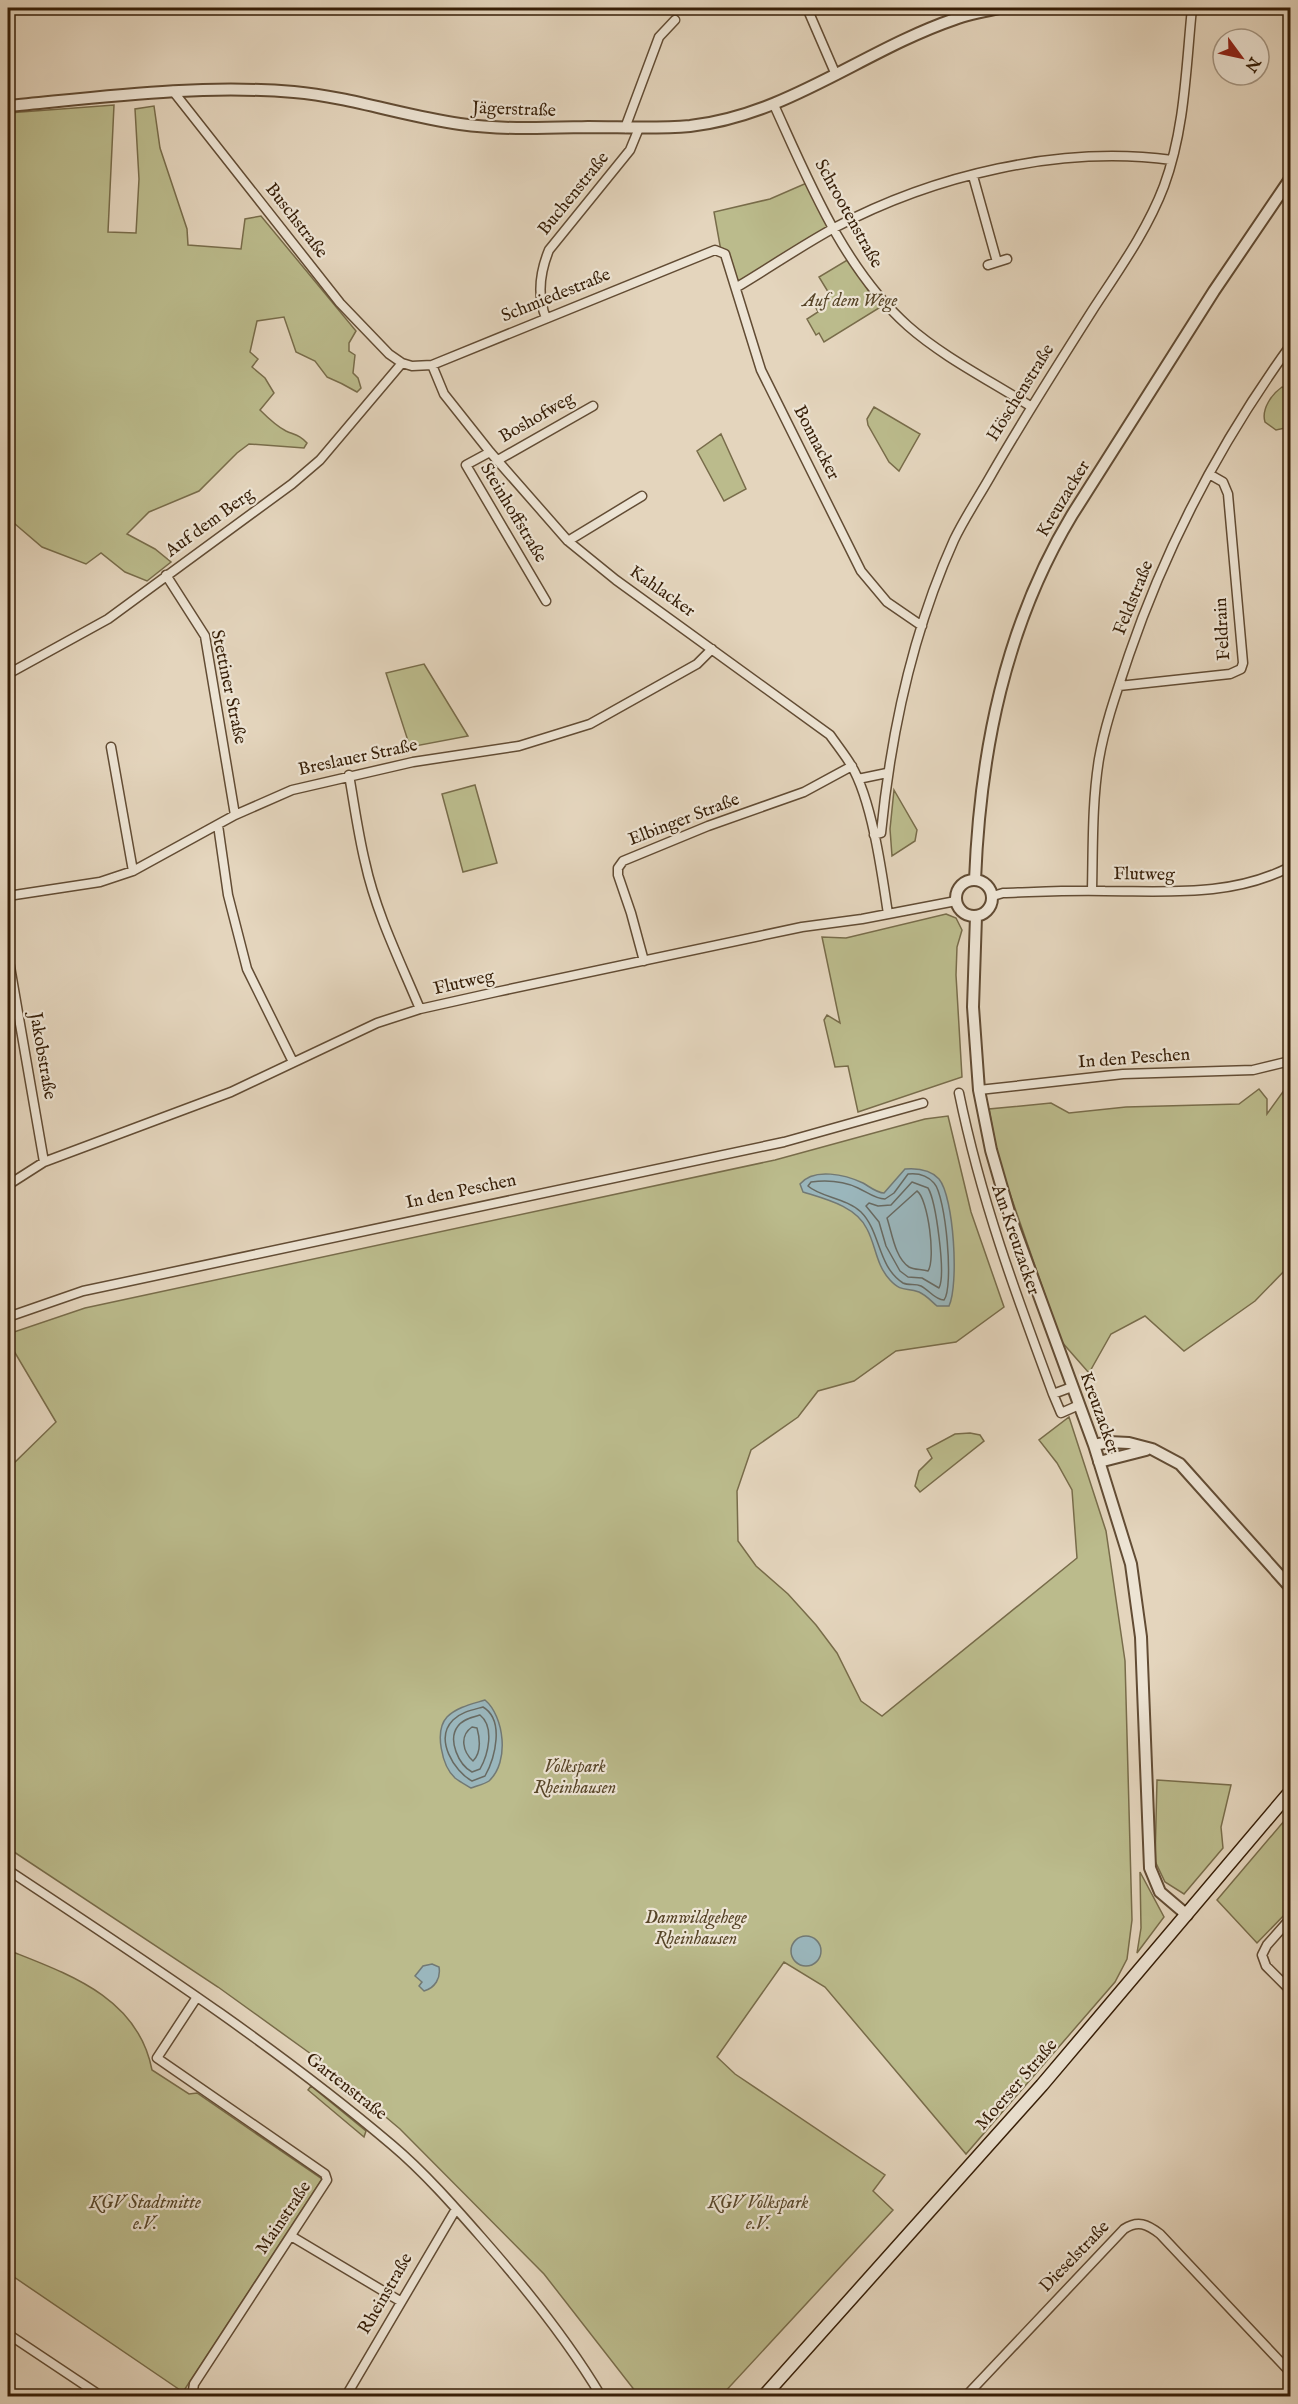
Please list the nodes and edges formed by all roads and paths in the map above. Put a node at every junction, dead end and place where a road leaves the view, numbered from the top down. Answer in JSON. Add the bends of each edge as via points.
{"nodes":[{"id":1,"x":807,"y":8,"type":"edge"},
{"id":2,"x":1000,"y":8,"type":"edge"},
{"id":3,"x":1191,"y":8,"type":"edge"},
{"id":4,"x":675,"y":20,"type":"dead end"},
{"id":5,"x":836,"y":75,"type":"junction"},
{"id":6,"x":173,"y":91,"type":"junction"},
{"id":7,"x":774,"y":105,"type":"junction"},
{"id":8,"x":8,"y":106,"type":"edge"},
{"id":9,"x":625,"y":128,"type":"junction"},
{"id":10,"x":639,"y":128,"type":"junction"},
{"id":11,"x":1172,"y":160,"type":"junction"},
{"id":12,"x":973,"y":176,"type":"junction"},
{"id":13,"x":1290,"y":179,"type":"edge"},
{"id":14,"x":834,"y":228,"type":"junction"},
{"id":15,"x":721,"y":250,"type":"joint"},
{"id":16,"x":1007,"y":260,"type":"dead end"},
{"id":17,"x":737,"y":287,"type":"junction"},
{"id":18,"x":546,"y":318,"type":"junction"},
{"id":19,"x":1290,"y":346,"type":"edge"},
{"id":20,"x":402,"y":363,"type":"junction"},
{"id":21,"x":432,"y":365,"type":"junction"},
{"id":22,"x":593,"y":406,"type":"dead end"},
{"id":23,"x":1030,"y":406,"type":"junction"},
{"id":24,"x":490,"y":452,"type":"junction"},
{"id":25,"x":498,"y":460,"type":"junction"},
{"id":26,"x":1209,"y":474,"type":"junction"},
{"id":27,"x":642,"y":496,"type":"dead end"},
{"id":28,"x":568,"y":541,"type":"junction"},
{"id":29,"x":166,"y":575,"type":"junction"},
{"id":30,"x":546,"y":601,"type":"dead end"},
{"id":31,"x":922,"y":626,"type":"junction"},
{"id":32,"x":712,"y":649,"type":"junction"},
{"id":33,"x":8,"y":674,"type":"edge"},
{"id":34,"x":1119,"y":686,"type":"junction"},
{"id":35,"x":111,"y":747,"type":"dead end"},
{"id":36,"x":852,"y":766,"type":"junction"},
{"id":37,"x":887,"y":773,"type":"junction"},
{"id":38,"x":349,"y":775,"type":"junction"},
{"id":39,"x":858,"y":779,"type":"junction"},
{"id":40,"x":235,"y":815,"type":"junction"},
{"id":41,"x":218,"y":825,"type":"junction"},
{"id":42,"x":874,"y":835,"type":"junction"},
{"id":43,"x":1290,"y":867,"type":"edge"},
{"id":44,"x":133,"y":871,"type":"junction"},
{"id":45,"x":975,"y":880,"type":"junction"},
{"id":46,"x":1092,"y":891,"type":"junction"},
{"id":47,"x":8,"y":896,"type":"edge"},
{"id":48,"x":993,"y":896,"type":"junction"},
{"id":49,"x":956,"y":901,"type":"junction"},
{"id":50,"x":888,"y":914,"type":"junction"},
{"id":51,"x":976,"y":916,"type":"junction"},
{"id":52,"x":8,"y":955,"type":"edge"},
{"id":53,"x":644,"y":961,"type":"junction"},
{"id":54,"x":420,"y":1009,"type":"junction"},
{"id":55,"x":1290,"y":1061,"type":"edge"},
{"id":56,"x":293,"y":1062,"type":"junction"},
{"id":57,"x":979,"y":1090,"type":"junction"},
{"id":58,"x":959,"y":1093,"type":"dead end"},
{"id":59,"x":923,"y":1103,"type":"dead end"},
{"id":60,"x":44,"y":1162,"type":"junction"},
{"id":61,"x":8,"y":1185,"type":"edge"},
{"id":62,"x":8,"y":1317,"type":"edge"},
{"id":63,"x":1072,"y":1387,"type":"junction"},
{"id":64,"x":1053,"y":1394,"type":"junction"},
{"id":65,"x":1079,"y":1405,"type":"junction"},
{"id":66,"x":1094,"y":1445,"type":"junction"},
{"id":67,"x":1152,"y":1449,"type":"junction"},
{"id":68,"x":1100,"y":1462,"type":"junction"},
{"id":69,"x":1290,"y":1587,"type":"edge"},
{"id":70,"x":1290,"y":1792,"type":"edge"},
{"id":71,"x":8,"y":1870,"type":"edge"},
{"id":72,"x":1187,"y":1915,"type":"junction"},
{"id":73,"x":1290,"y":1919,"type":"edge"},
{"id":74,"x":1290,"y":1990,"type":"edge"},
{"id":75,"x":197,"y":1997,"type":"junction"},
{"id":76,"x":456,"y":2209,"type":"junction"},
{"id":77,"x":291,"y":2236,"type":"junction"},
{"id":78,"x":400,"y":2301,"type":"junction"},
{"id":79,"x":8,"y":2334,"type":"edge"},
{"id":80,"x":1290,"y":2372,"type":"edge"},
{"id":81,"x":195,"y":2393,"type":"edge"},
{"id":82,"x":101,"y":2397,"type":"edge"},
{"id":83,"x":345,"y":2397,"type":"edge"},
{"id":84,"x":601,"y":2397,"type":"edge"},
{"id":85,"x":764,"y":2397,"type":"edge"},
{"id":86,"x":966,"y":2397,"type":"edge"}],
"edges":[{"from":1,"to":5,"type":"street"},
{"from":2,"to":5,"type":"street","name":"Jägerstraße","via":[[955,19]]},
{"from":3,"to":11,"type":"street","name":"Höschenstraße","via":[[1182,114]]},
{"from":4,"to":9,"type":"street","via":[[659,37]]},
{"from":5,"to":7,"type":"street","name":"Jägerstraße"},
{"from":6,"to":8,"type":"street","name":"Jägerstraße"},
{"from":6,"to":9,"type":"street","name":"Jägerstraße","via":[[295,92],[487,127]]},
{"from":6,"to":20,"type":"street","name":"Buschstraße","via":[[340,303]]},
{"from":7,"to":10,"type":"street","name":"Jägerstraße","via":[[724,120]]},
{"from":7,"to":14,"type":"street","name":"Schrootenstraße"},
{"from":9,"to":10,"type":"street","name":"Jägerstraße"},
{"from":10,"to":18,"type":"street","name":"Buchenstraße","via":[[630,150],[549,250],[540,293]]},
{"from":11,"to":12,"type":"street","via":[[1083,155]]},
{"from":11,"to":23,"type":"street","name":"Höschenstraße","via":[[1147,223]]},
{"from":12,"to":14,"type":"street","via":[[878,208]]},
{"from":12,"to":16,"type":"street","via":[[992,264]]},
{"from":13,"to":45,"type":"street","name":"Kreuzacker","via":[[1214,291],[1055,543],[1015,635],[993,716]]},
{"from":14,"to":17,"type":"street"},
{"from":14,"to":23,"type":"street","name":"Schrootenstraße","via":[[869,284],[909,327]]},
{"from":15,"to":17,"type":"street","name":"Bonnacker"},
{"from":15,"to":18,"type":"street","name":"Schmiedestraße"},
{"from":17,"to":31,"type":"street","name":"Bonnacker","via":[[768,385],[861,571],[887,602]]},
{"from":18,"to":21,"type":"street","name":"Schmiedestraße"},
{"from":19,"to":26,"type":"street","name":"Feldstraße"},
{"from":20,"to":21,"type":"street","name":"Schmiedestraße"},
{"from":20,"to":29,"type":"street","name":"Auf dem Berg","via":[[320,460]]},
{"from":21,"to":24,"type":"street","name":"Kahlacker","via":[[444,394]]},
{"from":22,"to":25,"type":"street","name":"Boshofweg"},
{"from":23,"to":31,"type":"street","name":"Höschenstraße","via":[[955,539]]},
{"from":24,"to":25,"type":"street","name":"Kahlacker"},
{"from":24,"to":30,"type":"street","name":"Steinhoffstraße","via":[[466,465]]},
{"from":25,"to":28,"type":"street","name":"Kahlacker"},
{"from":26,"to":34,"type":"street","name":"Feldstraße","via":[[1176,539]]},
{"from":26,"to":34,"type":"street","name":"Feldrain","via":[[1223,482],[1228,494],[1244,663],[1230,674]]},
{"from":27,"to":28,"type":"street"},
{"from":28,"to":32,"type":"street","name":"Kahlacker"},
{"from":29,"to":33,"type":"street","name":"Auf dem Berg","via":[[108,619]]},
{"from":29,"to":40,"type":"street","name":"Stettiner Straße","via":[[205,636]]},
{"from":31,"to":37,"type":"street","name":"Höschenstraße"},
{"from":32,"to":36,"type":"street","name":"Kahlacker","via":[[830,735]]},
{"from":32,"to":38,"type":"street","name":"Breslauer Straße","via":[[697,664],[590,724],[519,746]]},
{"from":34,"to":46,"type":"street","name":"Feldstraße","via":[[1098,768]]},
{"from":35,"to":44,"type":"street"},
{"from":36,"to":39,"type":"street","name":"Kahlacker"},
{"from":36,"to":53,"type":"street","name":"Elbinger Straße","via":[[804,792],[623,861],[618,875]]},
{"from":37,"to":39,"type":"street"},
{"from":37,"to":42,"type":"street","name":"Kahlacker","via":[[880,833]]},
{"from":38,"to":40,"type":"street","name":"Breslauer Straße","via":[[292,790]]},
{"from":38,"to":54,"type":"street","via":[[373,889]]},
{"from":39,"to":42,"type":"street","name":"Kahlacker"},
{"from":40,"to":41,"type":"street","name":"Breslauer Straße"},
{"from":41,"to":44,"type":"street","name":"Breslauer Straße"},
{"from":41,"to":56,"type":"street","via":[[228,895],[247,969]]},
{"from":42,"to":50,"type":"street","name":"Kahlacker"},
{"from":43,"to":46,"type":"street","name":"Flutweg","via":[[1239,886],[1211,891]]},
{"from":44,"to":47,"type":"street","name":"Breslauer Straße","via":[[100,882]]},
{"from":45,"to":48,"type":"street","via":[[985,883]]},
{"from":45,"to":49,"type":"street","via":[[959,888]]},
{"from":46,"to":48,"type":"street","name":"Flutweg"},
{"from":48,"to":51,"type":"street","via":[[988,910]]},
{"from":49,"to":50,"type":"street","name":"Flutweg"},
{"from":49,"to":51,"type":"street","via":[[962,912]]},
{"from":50,"to":53,"type":"street","name":"Flutweg","via":[[802,927]]},
{"from":51,"to":57,"type":"street","name":"Kreuzacker","via":[[973,1007]]},
{"from":52,"to":60,"type":"street","name":"Jakobstraße"},
{"from":53,"to":54,"type":"street","name":"Flutweg"},
{"from":54,"to":56,"type":"street","name":"Flutweg","via":[[357,1031]]},
{"from":55,"to":57,"type":"street","name":"In den Peschen","via":[[1253,1070],[1123,1074]]},
{"from":56,"to":60,"type":"street","name":"Flutweg","via":[[231,1092]]},
{"from":57,"to":63,"type":"street","name":"Kreuzacker","via":[[1001,1190]]},
{"from":58,"to":64,"type":"street","name":"Am Kreuzacker","via":[[989,1216]]},
{"from":59,"to":62,"type":"street","name":"In den Peschen","via":[[784,1142],[83,1291]]},
{"from":60,"to":61,"type":"street","name":"Flutweg"},
{"from":63,"to":64,"type":"street"},
{"from":63,"to":65,"type":"street","name":"Kreuzacker"},
{"from":64,"to":65,"type":"street","name":"Am Kreuzacker","via":[[1061,1413]]},
{"from":65,"to":66,"type":"street","name":"Kreuzacker"},
{"from":66,"to":67,"type":"street","via":[[1129,1443]]},
{"from":66,"to":68,"type":"street","name":"Kreuzacker"},
{"from":67,"to":68,"type":"street"},
{"from":67,"to":69,"type":"street","via":[[1180,1464]]},
{"from":68,"to":72,"type":"street","name":"Kreuzacker","via":[[1131,1564],[1141,1637],[1150,1868],[1160,1892]]},
{"from":70,"to":72,"type":"main road","name":"Moerser Straße"},
{"from":71,"to":75,"type":"street","name":"Gartenstraße"},
{"from":72,"to":85,"type":"main road","name":"Moerser Straße","via":[[1042,2085]]},
{"from":73,"to":74,"type":"street","via":[[1262,1955],[1266,1966]]},
{"from":75,"to":76,"type":"street","name":"Gartenstraße","via":[[312,2080],[394,2146]]},
{"from":75,"to":77,"type":"street","name":"Mainstraße","via":[[157,2058],[327,2177],[326,2185]]},
{"from":76,"to":78,"type":"street","name":"Rheinstraße"},
{"from":76,"to":84,"type":"street","name":"Gartenstraße","via":[[556,2327]]},
{"from":77,"to":78,"type":"street"},
{"from":77,"to":81,"type":"street","name":"Mainstraße","via":[[194,2384]]},
{"from":78,"to":83,"type":"street","name":"Rheinstraße"},
{"from":79,"to":82,"type":"street"},
{"from":80,"to":86,"type":"street","name":"Dieselstraße","via":[[1160,2234],[1144,2223],[1134,2223],[1124,2229]]}]}
